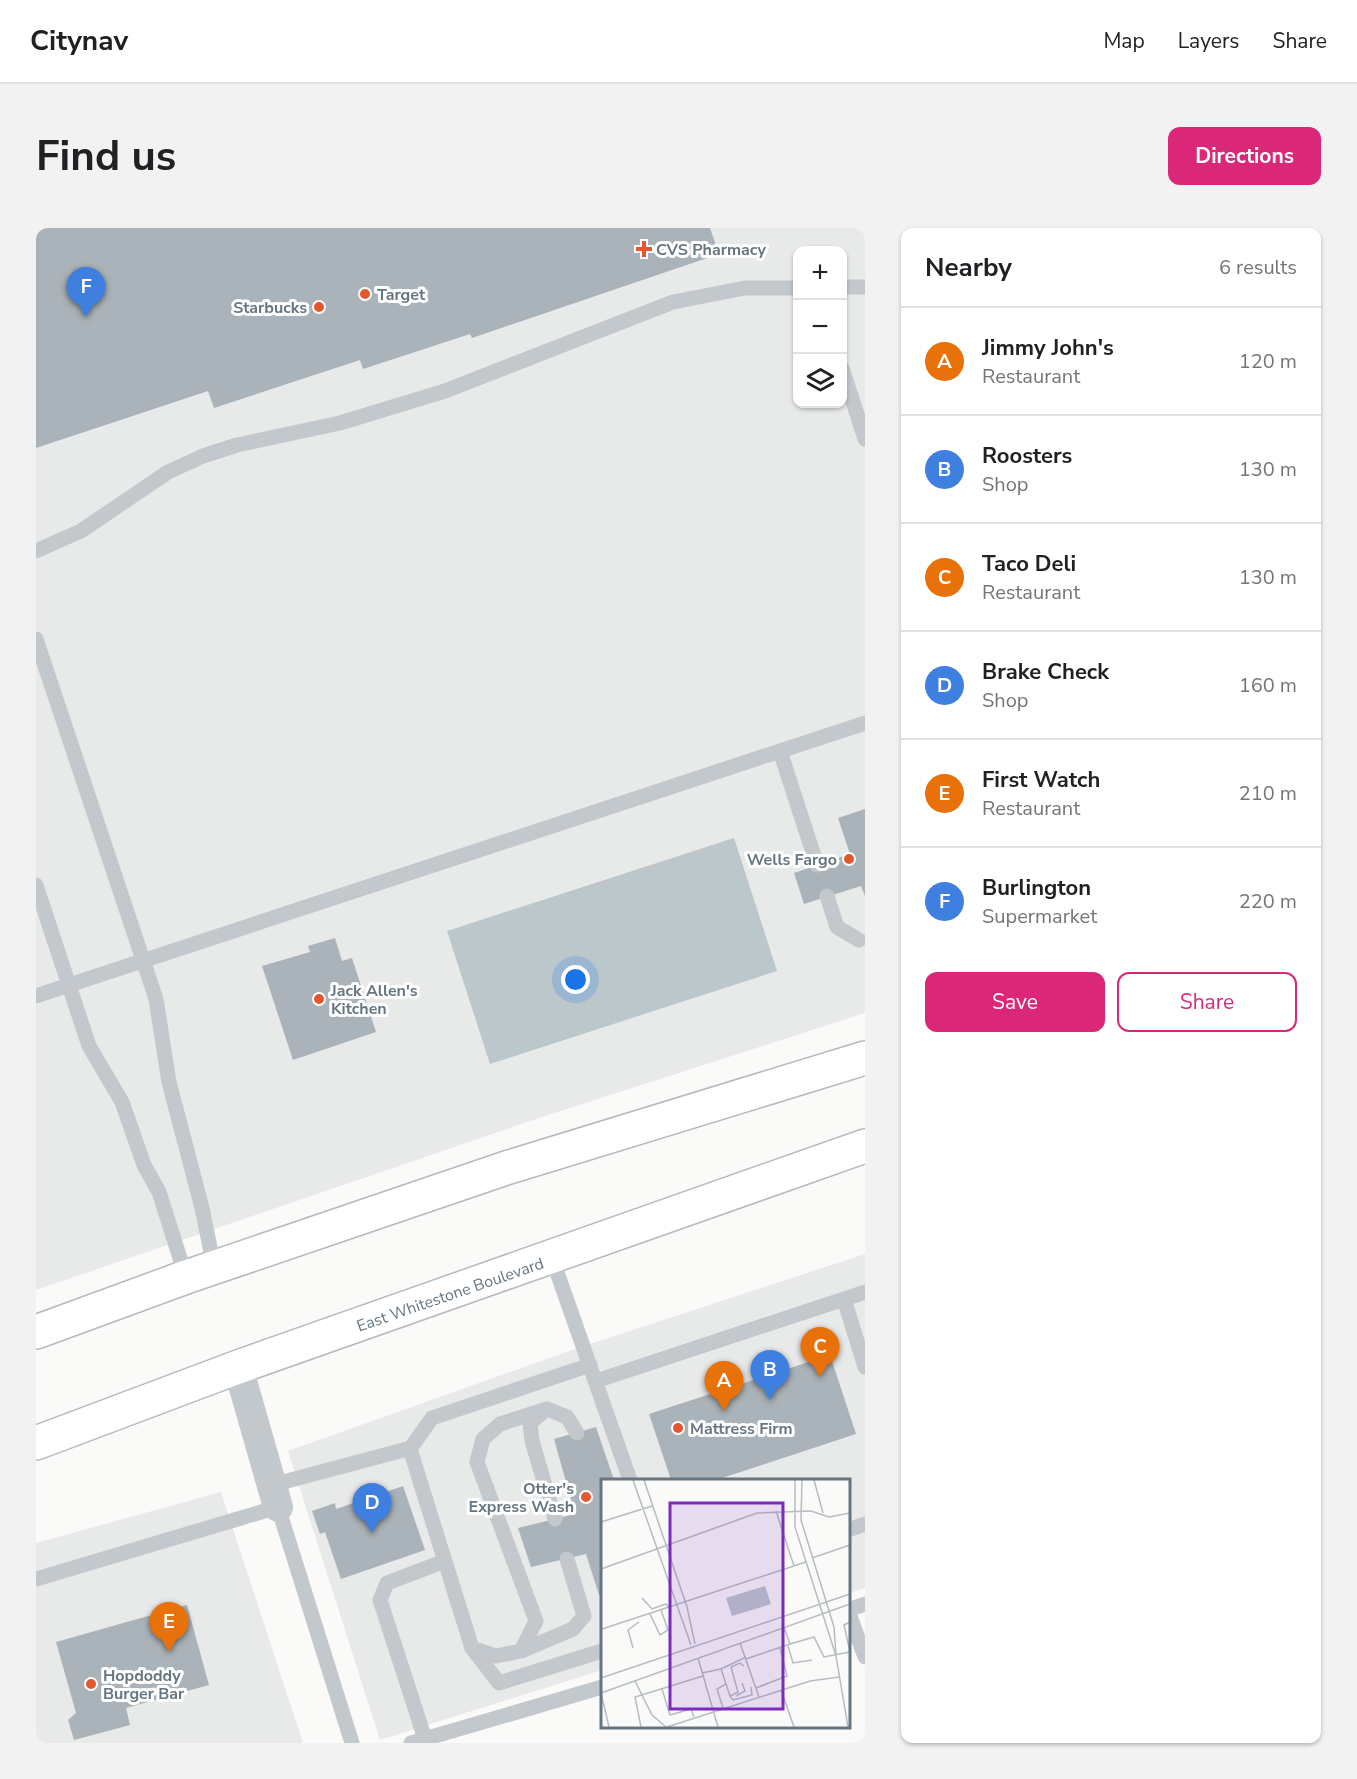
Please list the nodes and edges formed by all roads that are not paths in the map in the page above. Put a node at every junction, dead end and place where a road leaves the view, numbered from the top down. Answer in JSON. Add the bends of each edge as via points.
{"nodes":[{"id":1,"x":847,"y":287,"type":"edge"},
{"id":2,"x":865,"y":287,"type":"edge"},
{"id":3,"x":793,"y":288,"type":"edge"},
{"id":4,"x":847,"y":381,"type":"edge"},
{"id":5,"x":865,"y":439,"type":"edge"},
{"id":6,"x":36,"y":551,"type":"edge"},
{"id":7,"x":36,"y":639,"type":"edge"},
{"id":8,"x":865,"y":723,"type":"edge"},
{"id":9,"x":780,"y":751,"type":"junction"},
{"id":10,"x":817,"y":865,"type":"dead end"},
{"id":11,"x":36,"y":885,"type":"edge"},
{"id":12,"x":827,"y":897,"type":"dead end"},
{"id":13,"x":859,"y":940,"type":"dead end"},
{"id":14,"x":142,"y":962,"type":"junction"},
{"id":15,"x":69,"y":986,"type":"junction"},
{"id":16,"x":36,"y":996,"type":"edge"},
{"id":17,"x":865,"y":1058,"type":"edge"},
{"id":18,"x":865,"y":1146,"type":"edge"},
{"id":19,"x":552,"y":1258,"type":"junction"},
{"id":20,"x":200,"y":1272,"type":"junction"},
{"id":21,"x":865,"y":1292,"type":"edge"},
{"id":22,"x":844,"y":1299,"type":"junction"},
{"id":23,"x":36,"y":1332,"type":"edge"},
{"id":24,"x":590,"y":1365,"type":"junction"},
{"id":25,"x":238,"y":1367,"type":"junction"},
{"id":26,"x":865,"y":1367,"type":"edge"},
{"id":27,"x":596,"y":1381,"type":"junction"},
{"id":28,"x":547,"y":1408,"type":"junction"},
{"id":29,"x":577,"y":1433,"type":"dead end"},
{"id":30,"x":36,"y":1443,"type":"edge"},
{"id":31,"x":411,"y":1448,"type":"junction"},
{"id":32,"x":630,"y":1479,"type":"edge"},
{"id":33,"x":275,"y":1496,"type":"junction"},
{"id":34,"x":555,"y":1519,"type":"dead end"},
{"id":35,"x":865,"y":1524,"type":"edge"},
{"id":36,"x":850,"y":1530,"type":"edge"},
{"id":37,"x":567,"y":1559,"type":"dead end"},
{"id":38,"x":445,"y":1562,"type":"junction"},
{"id":39,"x":36,"y":1579,"type":"edge"},
{"id":40,"x":865,"y":1604,"type":"edge"},
{"id":41,"x":850,"y":1610,"type":"edge"},
{"id":42,"x":850,"y":1613,"type":"edge"},
{"id":43,"x":472,"y":1648,"type":"junction"},
{"id":44,"x":521,"y":1651,"type":"junction"},
{"id":45,"x":601,"y":1652,"type":"edge"},
{"id":46,"x":865,"y":1657,"type":"edge"},
{"id":47,"x":601,"y":1688,"type":"edge"},
{"id":48,"x":418,"y":1741,"type":"edge"},
{"id":49,"x":352,"y":1743,"type":"edge"}],
"edges":[{"from":1,"to":2,"type":"lane"},
{"from":3,"to":6,"type":"lane","via":[[745,288],[673,302],[434,395],[340,423],[203,456],[168,472],[81,531]]},
{"from":4,"to":5,"type":"lane"},
{"from":7,"to":14,"type":"lane"},
{"from":8,"to":9,"type":"lane"},
{"from":9,"to":10,"type":"lane"},
{"from":9,"to":14,"type":"lane"},
{"from":11,"to":15,"type":"lane"},
{"from":12,"to":13,"type":"lane","via":[[837,927]]},
{"from":14,"to":15,"type":"lane"},
{"from":14,"to":20,"type":"lane","via":[[160,1017],[169,1082],[202,1208]]},
{"from":15,"to":16,"type":"lane"},
{"from":15,"to":20,"type":"lane","via":[[89,1046],[122,1102],[144,1164]]},
{"from":17,"to":20,"type":"main road","via":[[506,1168]]},
{"from":18,"to":19,"type":"main road","name":"East Whitestone Boulevard"},
{"from":19,"to":24,"type":"lane"},
{"from":19,"to":25,"type":"main road","name":"East Whitestone Boulevard"},
{"from":20,"to":23,"type":"main road"},
{"from":21,"to":22,"type":"lane"},
{"from":22,"to":26,"type":"lane"},
{"from":22,"to":27,"type":"lane"},
{"from":24,"to":27,"type":"lane"},
{"from":24,"to":31,"type":"lane","via":[[432,1418]]},
{"from":25,"to":30,"type":"main road","name":"East Whitestone Boulevard"},
{"from":25,"to":33,"type":"street"},
{"from":27,"to":32,"type":"lane"},
{"from":28,"to":29,"type":"lane","via":[[567,1417]]},
{"from":28,"to":34,"type":"lane","via":[[530,1423]]},
{"from":28,"to":44,"type":"lane","via":[[501,1424],[483,1439],[477,1462],[536,1621]]},
{"from":31,"to":33,"type":"lane"},
{"from":31,"to":38,"type":"lane"},
{"from":33,"to":39,"type":"lane"},
{"from":33,"to":49,"type":"lane"},
{"from":35,"to":36,"type":"lane"},
{"from":37,"to":44,"type":"lane","via":[[584,1616],[573,1629]]},
{"from":38,"to":43,"type":"lane"},
{"from":38,"to":48,"type":"lane","via":[[387,1583],[380,1600]]},
{"from":40,"to":41,"type":"lane"},
{"from":42,"to":46,"type":"lane"},
{"from":43,"to":44,"type":"lane","via":[[496,1656]]},
{"from":43,"to":45,"type":"lane","via":[[499,1683]]},
{"from":47,"to":48,"type":"lane"}]}
